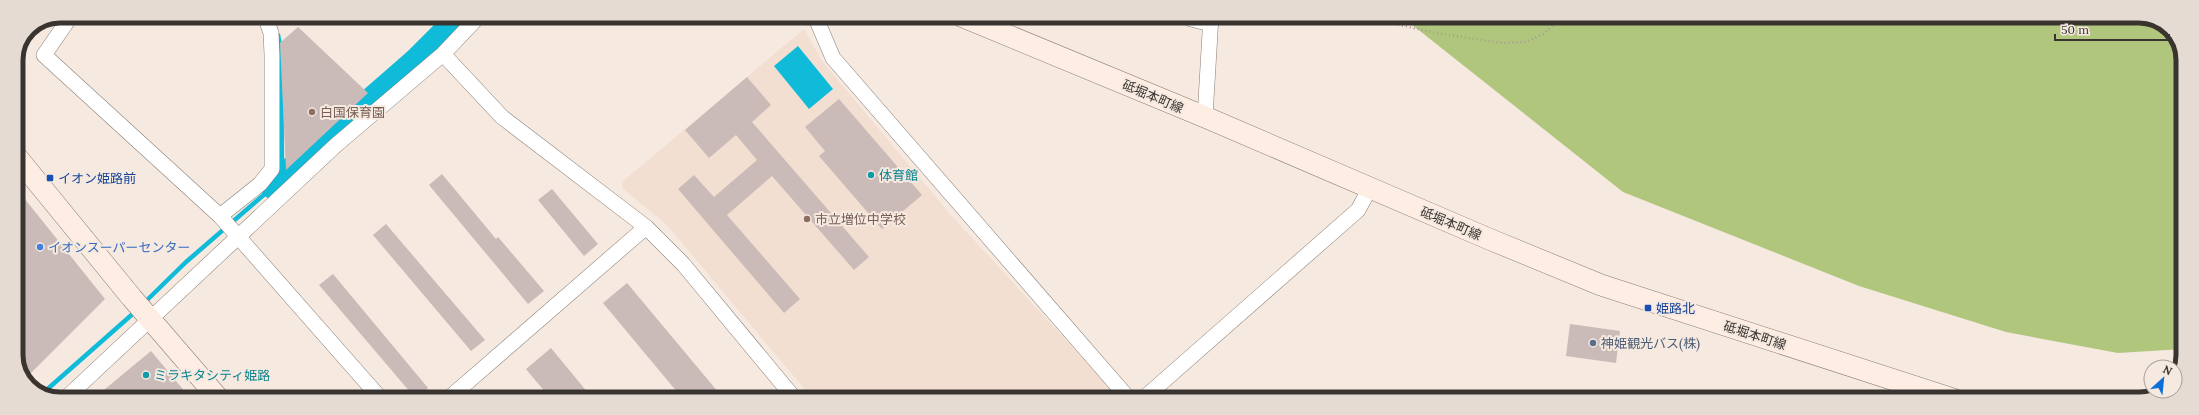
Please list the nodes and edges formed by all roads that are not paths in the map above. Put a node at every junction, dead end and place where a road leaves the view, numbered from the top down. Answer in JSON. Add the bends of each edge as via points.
{"nodes":[{"id":1,"x":66,"y":23,"type":"edge"},
{"id":2,"x":267,"y":23,"type":"edge"},
{"id":3,"x":472,"y":23,"type":"edge"},
{"id":4,"x":818,"y":23,"type":"edge"},
{"id":5,"x":978,"y":23,"type":"edge"},
{"id":6,"x":1211,"y":23,"type":"edge"},
{"id":7,"x":443,"y":54,"type":"junction"},
{"id":8,"x":1205,"y":117,"type":"junction"},
{"id":9,"x":23,"y":165,"type":"edge"},
{"id":10,"x":1370,"y":188,"type":"junction"},
{"id":11,"x":220,"y":216,"type":"junction"},
{"id":12,"x":646,"y":227,"type":"junction"},
{"id":13,"x":240,"y":237,"type":"junction"},
{"id":14,"x":151,"y":319,"type":"junction"},
{"id":15,"x":73,"y":392,"type":"edge"},
{"id":16,"x":213,"y":392,"type":"edge"},
{"id":17,"x":375,"y":392,"type":"edge"},
{"id":18,"x":456,"y":392,"type":"edge"},
{"id":19,"x":789,"y":392,"type":"edge"},
{"id":20,"x":1123,"y":392,"type":"edge"},
{"id":21,"x":1152,"y":392,"type":"edge"},
{"id":22,"x":1931,"y":392,"type":"edge"}],
"edges":[{"from":1,"to":11,"type":"street","via":[[44,55]]},
{"from":2,"to":11,"type":"street","via":[[271,33],[272,55],[272,169],[260,184]]},
{"from":3,"to":7,"type":"street"},
{"from":4,"to":20,"type":"street","via":[[833,58]]},
{"from":5,"to":8,"type":"main road","name":"砥堀本町線"},
{"from":6,"to":8,"type":"street"},
{"from":7,"to":12,"type":"street","via":[[502,117]]},
{"from":7,"to":13,"type":"street","via":[[336,145]]},
{"from":8,"to":10,"type":"main road","name":"砥堀本町線"},
{"from":9,"to":14,"type":"main road"},
{"from":10,"to":21,"type":"street","via":[[1358,210]]},
{"from":10,"to":22,"type":"main road","name":"砥堀本町線","via":[[1601,285]]},
{"from":11,"to":13,"type":"street"},
{"from":12,"to":18,"type":"street"},
{"from":12,"to":19,"type":"street","via":[[683,264]]},
{"from":13,"to":14,"type":"street"},
{"from":13,"to":17,"type":"street"},
{"from":14,"to":15,"type":"street"},
{"from":14,"to":16,"type":"main road"}]}
